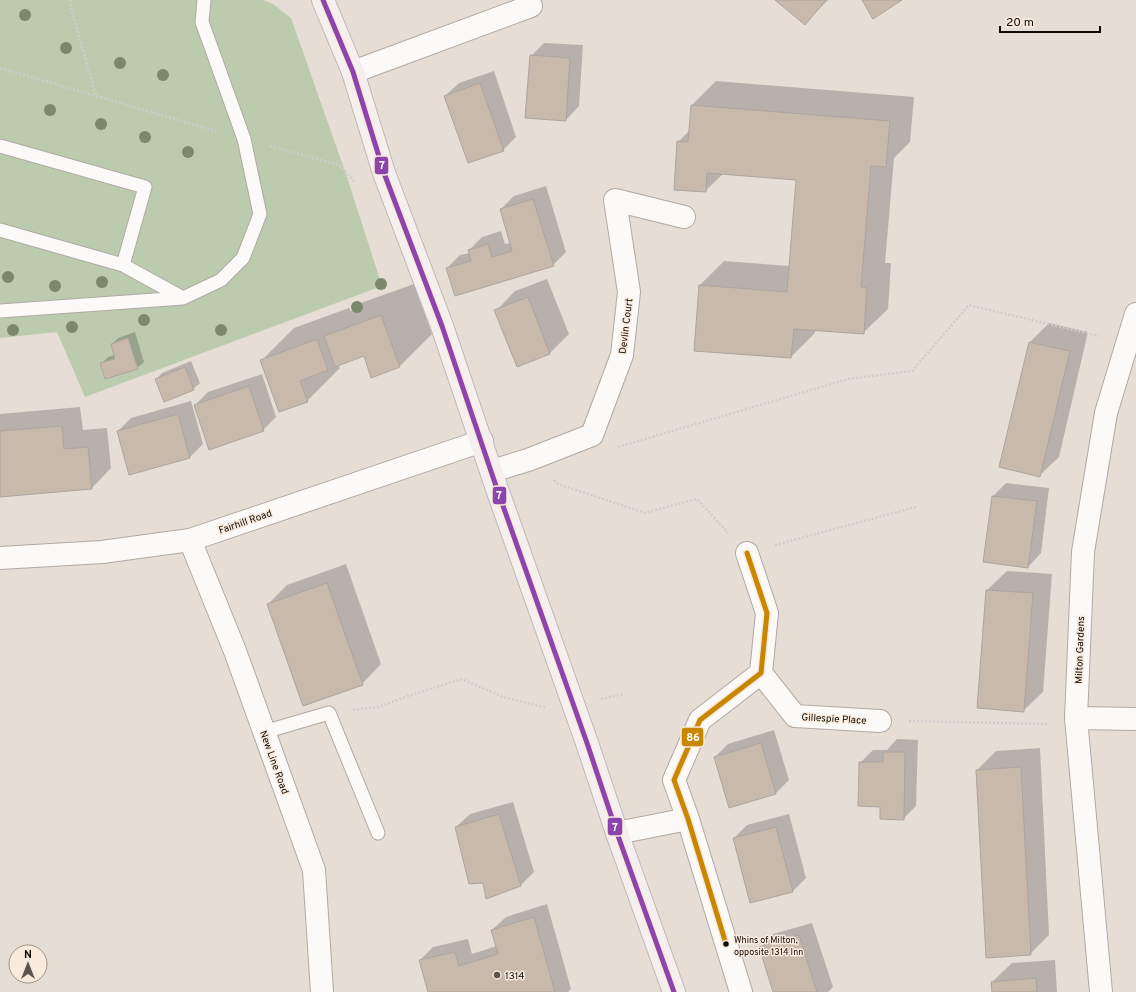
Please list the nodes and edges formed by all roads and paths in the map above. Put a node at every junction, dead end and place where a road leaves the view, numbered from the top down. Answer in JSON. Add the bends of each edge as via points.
{"nodes":[{"id":1,"x":70,"y":0,"type":"edge"},
{"id":2,"x":204,"y":0,"type":"edge"},
{"id":3,"x":324,"y":0,"type":"edge"},
{"id":4,"x":531,"y":6,"type":"dead end"},
{"id":5,"x":0,"y":68,"type":"edge"},
{"id":6,"x":353,"y":72,"type":"junction"},
{"id":7,"x":96,"y":96,"type":"junction"},
{"id":8,"x":244,"y":139,"type":"junction"},
{"id":9,"x":0,"y":146,"type":"edge"},
{"id":10,"x":356,"y":182,"type":"dead end"},
{"id":11,"x":684,"y":217,"type":"dead end"},
{"id":12,"x":0,"y":230,"type":"edge"},
{"id":13,"x":123,"y":265,"type":"junction"},
{"id":14,"x":183,"y":298,"type":"junction"},
{"id":15,"x":0,"y":311,"type":"edge"},
{"id":16,"x":1136,"y":314,"type":"edge"},
{"id":17,"x":1127,"y":343,"type":"junction"},
{"id":18,"x":482,"y":441,"type":"junction"},
{"id":19,"x":614,"y":448,"type":"dead end"},
{"id":20,"x":528,"y":460,"type":"junction"},
{"id":21,"x":492,"y":471,"type":"junction"},
{"id":22,"x":916,"y":507,"type":"dead end"},
{"id":23,"x":190,"y":540,"type":"junction"},
{"id":24,"x":747,"y":553,"type":"junction"},
{"id":25,"x":0,"y":558,"type":"edge"},
{"id":26,"x":760,"y":673,"type":"junction"},
{"id":27,"x":624,"y":694,"type":"dead end"},
{"id":28,"x":574,"y":705,"type":"junction"},
{"id":29,"x":329,"y":714,"type":"junction"},
{"id":30,"x":1136,"y":719,"type":"edge"},
{"id":31,"x":880,"y":721,"type":"joint"},
{"id":32,"x":1077,"y":721,"type":"junction"},
{"id":33,"x":264,"y":732,"type":"junction"},
{"id":34,"x":688,"y":819,"type":"junction"},
{"id":35,"x":378,"y":833,"type":"dead end"},
{"id":36,"x":617,"y":833,"type":"junction"},
{"id":37,"x":322,"y":992,"type":"edge"},
{"id":38,"x":674,"y":992,"type":"edge"},
{"id":39,"x":741,"y":992,"type":"edge"},
{"id":40,"x":1101,"y":992,"type":"edge"}],
"edges":[{"from":1,"to":7,"type":"path"},
{"from":2,"to":8,"type":"lane","via":[[202,22]]},
{"from":3,"to":6,"type":"main road"},
{"from":4,"to":6,"type":"street"},
{"from":5,"to":7,"type":"path"},
{"from":6,"to":18,"type":"main road","via":[[384,173]]},
{"from":7,"to":8,"type":"path"},
{"from":8,"to":10,"type":"path","via":[[339,165]]},
{"from":8,"to":14,"type":"lane","via":[[260,214],[243,258],[221,280]]},
{"from":9,"to":13,"type":"lane","via":[[145,187]]},
{"from":11,"to":20,"type":"street","name":"Devlin Court","via":[[616,200],[629,292],[622,355],[592,435]]},
{"from":12,"to":13,"type":"lane"},
{"from":13,"to":14,"type":"lane"},
{"from":14,"to":15,"type":"lane"},
{"from":16,"to":17,"type":"street","name":"Milton Gardens"},
{"from":17,"to":19,"type":"path","via":[[969,305],[912,371],[848,380]]},
{"from":17,"to":32,"type":"street","name":"Milton Gardens","via":[[1106,413],[1083,552]]},
{"from":18,"to":21,"type":"main road"},
{"from":18,"to":23,"type":"street","name":"Fairhill Road"},
{"from":20,"to":21,"type":"street","name":"Devlin Court"},
{"from":20,"to":24,"type":"path","via":[[558,484],[645,513],[697,499]]},
{"from":21,"to":28,"type":"main road"},
{"from":22,"to":24,"type":"path"},
{"from":23,"to":25,"type":"street","name":"Fairhill Road","via":[[102,552]]},
{"from":23,"to":33,"type":"street","name":"New Line Road","via":[[235,651]]},
{"from":24,"to":26,"type":"street","via":[[767,613]]},
{"from":26,"to":31,"type":"street","name":"Gillespie Place","via":[[795,716]]},
{"from":26,"to":34,"type":"street","via":[[700,720],[674,780]]},
{"from":27,"to":28,"type":"path"},
{"from":28,"to":29,"type":"path","via":[[542,707],[502,697],[462,679],[378,707]]},
{"from":28,"to":36,"type":"main road"},
{"from":29,"to":33,"type":"lane"},
{"from":29,"to":35,"type":"lane"},
{"from":30,"to":32,"type":"street"},
{"from":31,"to":32,"type":"path"},
{"from":32,"to":40,"type":"street","name":"Milton Gardens"},
{"from":33,"to":37,"type":"street","name":"New Line Road","via":[[314,870]]},
{"from":34,"to":36,"type":"street"},
{"from":34,"to":39,"type":"street"},
{"from":36,"to":38,"type":"main road"}]}
